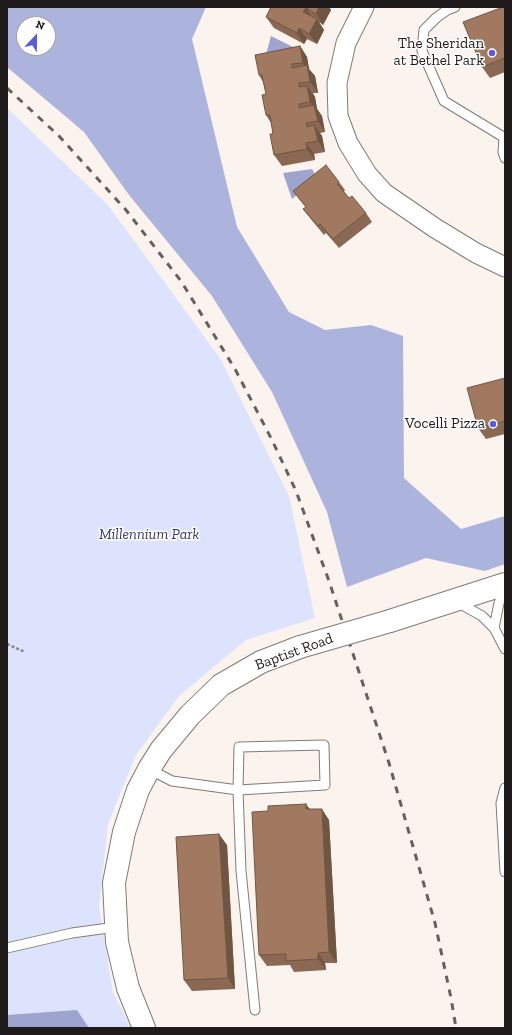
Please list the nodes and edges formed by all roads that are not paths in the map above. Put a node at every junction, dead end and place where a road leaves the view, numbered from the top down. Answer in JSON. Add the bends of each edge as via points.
{"nodes":[{"id":1,"x":364,"y":7,"type":"edge"},
{"id":2,"x":455,"y":7,"type":"edge"},
{"id":3,"x":505,"y":138,"type":"edge"},
{"id":4,"x":505,"y":158,"type":"edge"},
{"id":5,"x":505,"y":267,"type":"edge"},
{"id":6,"x":505,"y":585,"type":"edge"},
{"id":7,"x":454,"y":601,"type":"junction"},
{"id":8,"x":494,"y":628,"type":"junction"},
{"id":9,"x":505,"y":649,"type":"edge"},
{"id":10,"x":149,"y":769,"type":"junction"},
{"id":11,"x":505,"y":788,"type":"edge"},
{"id":12,"x":238,"y":790,"type":"junction"},
{"id":13,"x":505,"y":872,"type":"edge"},
{"id":14,"x":116,"y":927,"type":"junction"},
{"id":15,"x":7,"y":948,"type":"edge"},
{"id":16,"x":255,"y":1010,"type":"dead end"},
{"id":17,"x":144,"y":1028,"type":"edge"}],
"edges":[{"from":1,"to":5,"type":"street","via":[[346,42],[337,83],[338,116],[348,144],[367,174],[384,193],[434,228]]},
{"from":2,"to":3,"type":"lane","via":[[436,18],[424,30],[422,50],[444,101]]},
{"from":3,"to":4,"type":"lane","via":[[502,152]]},
{"from":6,"to":7,"type":"main road","name":"Baptist Road"},
{"from":6,"to":8,"type":"lane"},
{"from":7,"to":8,"type":"lane","via":[[482,616]]},
{"from":7,"to":10,"type":"main road","name":"Baptist Road","bridge":true,"via":[[300,646],[261,662],[221,685],[190,715]]},
{"from":8,"to":9,"type":"lane"},
{"from":10,"to":12,"type":"lane","via":[[172,781]]},
{"from":10,"to":14,"type":"main road","name":"Baptist Road","via":[[138,790],[124,832],[114,883]]},
{"from":11,"to":13,"type":"lane","via":[[501,803]]},
{"from":12,"to":12,"type":"lane","via":[[325,785],[324,745],[239,747]]},
{"from":12,"to":16,"type":"lane","via":[[241,871]]},
{"from":14,"to":15,"type":"lane","via":[[72,933]]},
{"from":14,"to":17,"type":"main road","name":"Baptist Road","via":[[128,988]]}]}
